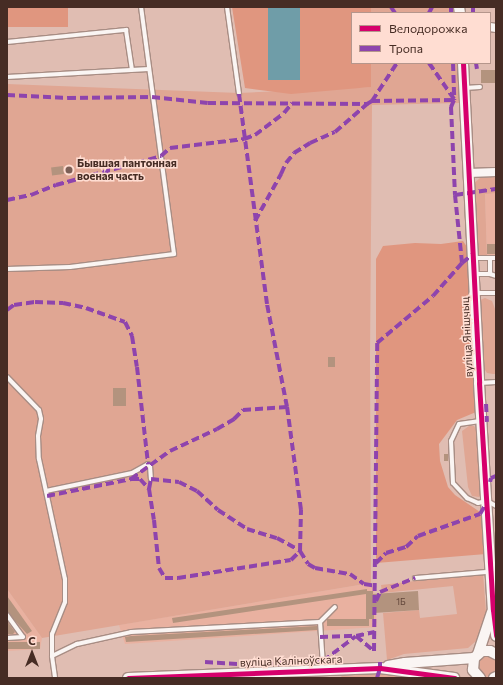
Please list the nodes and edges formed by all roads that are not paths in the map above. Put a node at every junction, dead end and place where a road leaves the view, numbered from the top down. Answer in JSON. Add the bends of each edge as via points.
{"nodes":[{"id":1,"x":141,"y":7,"type":"edge"},
{"id":2,"x":227,"y":7,"type":"edge"},
{"id":3,"x":7,"y":42,"type":"edge"},
{"id":4,"x":463,"y":64,"type":"edge"},
{"id":5,"x":149,"y":69,"type":"junction"},
{"id":6,"x":132,"y":70,"type":"junction"},
{"id":7,"x":7,"y":78,"type":"edge"},
{"id":8,"x":480,"y":87,"type":"dead end"},
{"id":9,"x":464,"y":88,"type":"junction"},
{"id":10,"x":239,"y":93,"type":"dead end"},
{"id":11,"x":496,"y":172,"type":"edge"},
{"id":12,"x":468,"y":173,"type":"junction"},
{"id":13,"x":473,"y":258,"type":"junction"},
{"id":14,"x":490,"y":258,"type":"junction"},
{"id":15,"x":496,"y":258,"type":"edge"},
{"id":16,"x":7,"y":269,"type":"edge"},
{"id":17,"x":474,"y":274,"type":"junction"},
{"id":18,"x":490,"y":274,"type":"junction"},
{"id":19,"x":496,"y":276,"type":"edge"},
{"id":20,"x":474,"y":293,"type":"junction"},
{"id":21,"x":496,"y":293,"type":"edge"},
{"id":22,"x":7,"y":377,"type":"edge"},
{"id":23,"x":496,"y":382,"type":"edge"},
{"id":24,"x":479,"y":383,"type":"junction"},
{"id":25,"x":482,"y":421,"type":"junction"},
{"id":26,"x":151,"y":479,"type":"dead end"},
{"id":27,"x":46,"y":491,"type":"junction"},
{"id":28,"x":492,"y":504,"type":"edge"},
{"id":29,"x":493,"y":571,"type":"edge"},
{"id":30,"x":415,"y":578,"type":"dead end"},
{"id":31,"x":335,"y":607,"type":"dead end"},
{"id":32,"x":494,"y":610,"type":"edge"},
{"id":33,"x":7,"y":615,"type":"edge"},
{"id":34,"x":320,"y":622,"type":"junction"},
{"id":35,"x":496,"y":636,"type":"edge"},
{"id":36,"x":7,"y":638,"type":"edge"},
{"id":37,"x":496,"y":654,"type":"edge"},
{"id":38,"x":52,"y":656,"type":"junction"},
{"id":39,"x":476,"y":656,"type":"junction"},
{"id":40,"x":380,"y":668,"type":"junction"},
{"id":41,"x":321,"y":670,"type":"junction"},
{"id":42,"x":55,"y":678,"type":"edge"},
{"id":43,"x":128,"y":678,"type":"edge"},
{"id":44,"x":454,"y":678,"type":"edge"},
{"id":45,"x":480,"y":678,"type":"edge"}],
"edges":[{"from":1,"to":5,"type":"lane"},
{"from":2,"to":10,"type":"lane"},
{"from":3,"to":6,"type":"lane","via":[[126,30]]},
{"from":4,"to":9,"type":"street","name":"вуліца Янішчыц"},
{"from":5,"to":6,"type":"lane"},
{"from":5,"to":16,"type":"lane","via":[[174,254],[70,267]]},
{"from":6,"to":7,"type":"lane"},
{"from":8,"to":9,"type":"lane"},
{"from":9,"to":12,"type":"street","name":"вуліца Янішчыц"},
{"from":11,"to":12,"type":"street"},
{"from":12,"to":13,"type":"street","name":"вуліца Янішчыц"},
{"from":13,"to":14,"type":"lane"},
{"from":13,"to":17,"type":"street","name":"вуліца Янішчыц"},
{"from":14,"to":15,"type":"lane"},
{"from":14,"to":18,"type":"lane"},
{"from":17,"to":18,"type":"lane"},
{"from":17,"to":20,"type":"street","name":"вуліца Янішчыц"},
{"from":18,"to":19,"type":"lane"},
{"from":20,"to":21,"type":"lane"},
{"from":20,"to":24,"type":"street","name":"вуліца Янішчыц"},
{"from":22,"to":27,"type":"lane","via":[[39,410],[39,459]]},
{"from":23,"to":24,"type":"lane"},
{"from":24,"to":25,"type":"street","name":"вуліца Янішчыц"},
{"from":25,"to":28,"type":"street","name":"вуліца Янішчыц"},
{"from":25,"to":28,"type":"lane","via":[[459,424],[451,441],[453,483],[467,498],[478,503]]},
{"from":26,"to":27,"type":"lane","via":[[148,464],[132,473]]},
{"from":27,"to":38,"type":"lane","via":[[66,579],[64,602],[52,634]]},
{"from":28,"to":29,"type":"street","name":"вуліца Янішчыц"},
{"from":29,"to":30,"type":"lane"},
{"from":29,"to":32,"type":"street","name":"вуліца Янішчыц"},
{"from":31,"to":34,"type":"lane"},
{"from":32,"to":35,"type":"street"},
{"from":32,"to":39,"type":"street"},
{"from":33,"to":36,"type":"lane","via":[[23,637]]},
{"from":34,"to":38,"type":"lane","via":[[131,632],[77,644]]},
{"from":34,"to":41,"type":"lane","via":[[324,661]]},
{"from":37,"to":39,"type":"street","name":"вуліца Каліноўскага","via":[[486,650]]},
{"from":38,"to":42,"type":"lane"},
{"from":39,"to":40,"type":"street","name":"вуліца Каліноўскага"},
{"from":39,"to":45,"type":"street","via":[[473,670]]},
{"from":40,"to":41,"type":"street","name":"вуліца Каліноўскага"},
{"from":40,"to":44,"type":"street","name":"вуліца Каліноўскага"},
{"from":41,"to":43,"type":"street","name":"вуліца Каліноўскага"}]}
